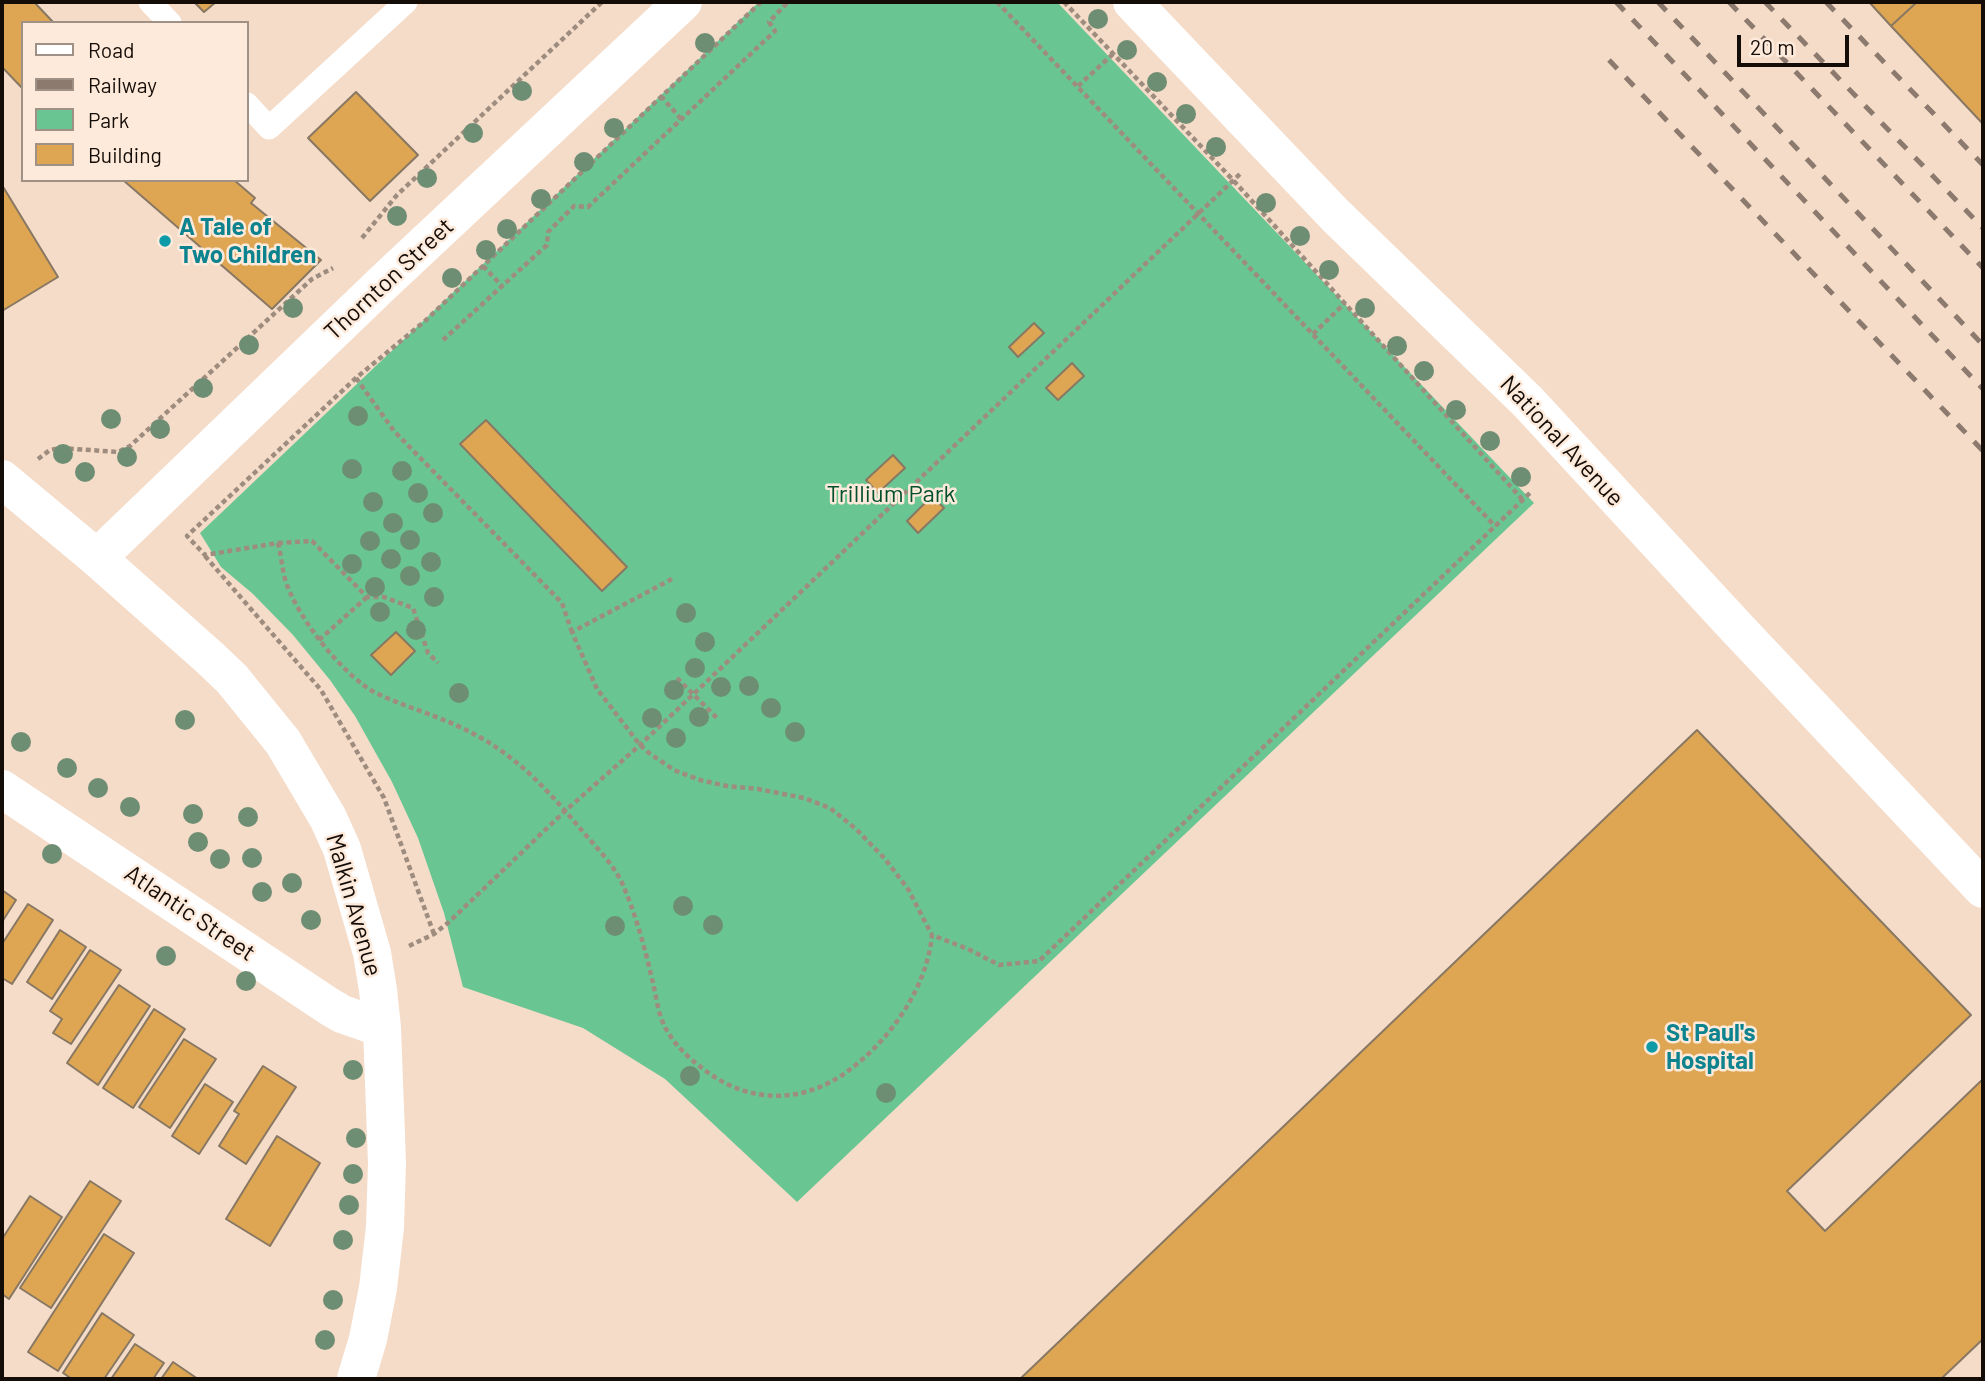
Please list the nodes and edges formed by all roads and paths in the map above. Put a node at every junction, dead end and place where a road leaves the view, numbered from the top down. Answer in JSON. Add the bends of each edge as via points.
{"nodes":[{"id":1,"x":150,"y":2,"type":"edge"},
{"id":2,"x":406,"y":2,"type":"edge"},
{"id":3,"x":602,"y":2,"type":"edge"},
{"id":4,"x":683,"y":2,"type":"edge"},
{"id":5,"x":761,"y":2,"type":"edge"},
{"id":6,"x":788,"y":2,"type":"edge"},
{"id":7,"x":998,"y":2,"type":"edge"},
{"id":8,"x":1063,"y":2,"type":"edge"},
{"id":9,"x":1132,"y":2,"type":"edge"},
{"id":10,"x":168,"y":21,"type":"edge"},
{"id":11,"x":1113,"y":54,"type":"junction"},
{"id":12,"x":1078,"y":86,"type":"junction"},
{"id":13,"x":661,"y":96,"type":"junction"},
{"id":14,"x":248,"y":105,"type":"edge"},
{"id":15,"x":681,"y":119,"type":"junction"},
{"id":16,"x":1244,"y":170,"type":"dead end"},
{"id":17,"x":1233,"y":180,"type":"junction"},
{"id":18,"x":1198,"y":213,"type":"junction"},
{"id":19,"x":362,"y":239,"type":"dead end"},
{"id":20,"x":483,"y":266,"type":"junction"},
{"id":21,"x":333,"y":268,"type":"dead end"},
{"id":22,"x":502,"y":286,"type":"junction"},
{"id":23,"x":1345,"y":303,"type":"junction"},
{"id":24,"x":1313,"y":334,"type":"junction"},
{"id":25,"x":443,"y":340,"type":"dead end"},
{"id":26,"x":356,"y":378,"type":"junction"},
{"id":27,"x":4,"y":481,"type":"edge"},
{"id":28,"x":1532,"y":491,"type":"dead end"},
{"id":29,"x":1522,"y":499,"type":"junction"},
{"id":30,"x":1495,"y":526,"type":"junction"},
{"id":31,"x":278,"y":543,"type":"junction"},
{"id":32,"x":205,"y":555,"type":"junction"},
{"id":33,"x":97,"y":558,"type":"junction"},
{"id":34,"x":672,"y":579,"type":"dead end"},
{"id":35,"x":367,"y":597,"type":"junction"},
{"id":36,"x":572,"y":632,"type":"junction"},
{"id":37,"x":319,"y":640,"type":"junction"},
{"id":38,"x":438,"y":663,"type":"dead end"},
{"id":39,"x":677,"y":678,"type":"dead end"},
{"id":40,"x":693,"y":694,"type":"junction"},
{"id":41,"x":717,"y":718,"type":"dead end"},
{"id":42,"x":640,"y":745,"type":"junction"},
{"id":43,"x":2,"y":789,"type":"edge"},
{"id":44,"x":565,"y":811,"type":"junction"},
{"id":45,"x":1983,"y":890,"type":"edge"},
{"id":46,"x":434,"y":934,"type":"junction"},
{"id":47,"x":932,"y":935,"type":"junction"},
{"id":48,"x":405,"y":947,"type":"dead end"},
{"id":49,"x":382,"y":1028,"type":"junction"},
{"id":50,"x":356,"y":1379,"type":"edge"}],
"edges":[{"from":1,"to":10,"type":"lane"},
{"from":2,"to":14,"type":"lane","via":[[269,128]]},
{"from":3,"to":19,"type":"path","via":[[397,195]]},
{"from":4,"to":33,"type":"street","name":"Thornton Street"},
{"from":5,"to":13,"type":"path"},
{"from":6,"to":15,"type":"path","via":[[769,22],[775,31]]},
{"from":7,"to":12,"type":"path"},
{"from":8,"to":11,"type":"path"},
{"from":9,"to":45,"type":"street","name":"National Avenue","via":[[1335,215],[1528,402]]},
{"from":11,"to":12,"type":"path"},
{"from":11,"to":17,"type":"path"},
{"from":12,"to":18,"type":"path"},
{"from":13,"to":15,"type":"path"},
{"from":13,"to":20,"type":"path"},
{"from":15,"to":22,"type":"path","via":[[588,207],[574,206],[548,232],[547,245]]},
{"from":16,"to":17,"type":"path"},
{"from":17,"to":18,"type":"path"},
{"from":17,"to":23,"type":"path"},
{"from":18,"to":24,"type":"path"},
{"from":18,"to":40,"type":"path"},
{"from":20,"to":22,"type":"path"},
{"from":20,"to":26,"type":"path"},
{"from":21,"to":27,"type":"path","via":[[312,279],[130,446],[118,452],[50,450]]},
{"from":22,"to":25,"type":"path"},
{"from":23,"to":24,"type":"path"},
{"from":23,"to":29,"type":"path"},
{"from":24,"to":30,"type":"path"},
{"from":26,"to":32,"type":"path","via":[[187,536]]},
{"from":26,"to":36,"type":"path","via":[[394,431],[562,603]]},
{"from":27,"to":33,"type":"street","name":"Malkin Avenue"},
{"from":28,"to":29,"type":"path"},
{"from":29,"to":30,"type":"path"},
{"from":30,"to":47,"type":"path","via":[[1039,961],[999,965]]},
{"from":31,"to":32,"type":"path"},
{"from":31,"to":35,"type":"path","via":[[312,541]]},
{"from":31,"to":37,"type":"path","via":[[286,581]]},
{"from":32,"to":46,"type":"path","via":[[321,690],[384,798]]},
{"from":33,"to":49,"type":"street","name":"Malkin Avenue","via":[[232,680],[283,742],[307,780],[351,874],[372,953]]},
{"from":34,"to":36,"type":"path"},
{"from":35,"to":37,"type":"path"},
{"from":35,"to":38,"type":"path","via":[[384,597],[412,608],[428,653]]},
{"from":36,"to":42,"type":"path","via":[[597,689]]},
{"from":37,"to":44,"type":"path","via":[[374,692],[490,744],[518,764]]},
{"from":39,"to":40,"type":"path"},
{"from":40,"to":41,"type":"path"},
{"from":40,"to":42,"type":"path"},
{"from":42,"to":44,"type":"path"},
{"from":42,"to":47,"type":"path","via":[[674,770],[700,780],[804,798],[830,808],[886,859]]},
{"from":43,"to":49,"type":"street","name":"Atlantic Street","via":[[342,1014]]},
{"from":44,"to":46,"type":"path"},
{"from":44,"to":47,"type":"path","via":[[621,881],[664,1025],[690,1059],[728,1086],[750,1094],[806,1092],[835,1080],[867,1056],[912,999]]},
{"from":46,"to":48,"type":"path"},
{"from":49,"to":50,"type":"street","name":"Malkin Avenue","via":[[385,1227],[368,1339]]}]}
